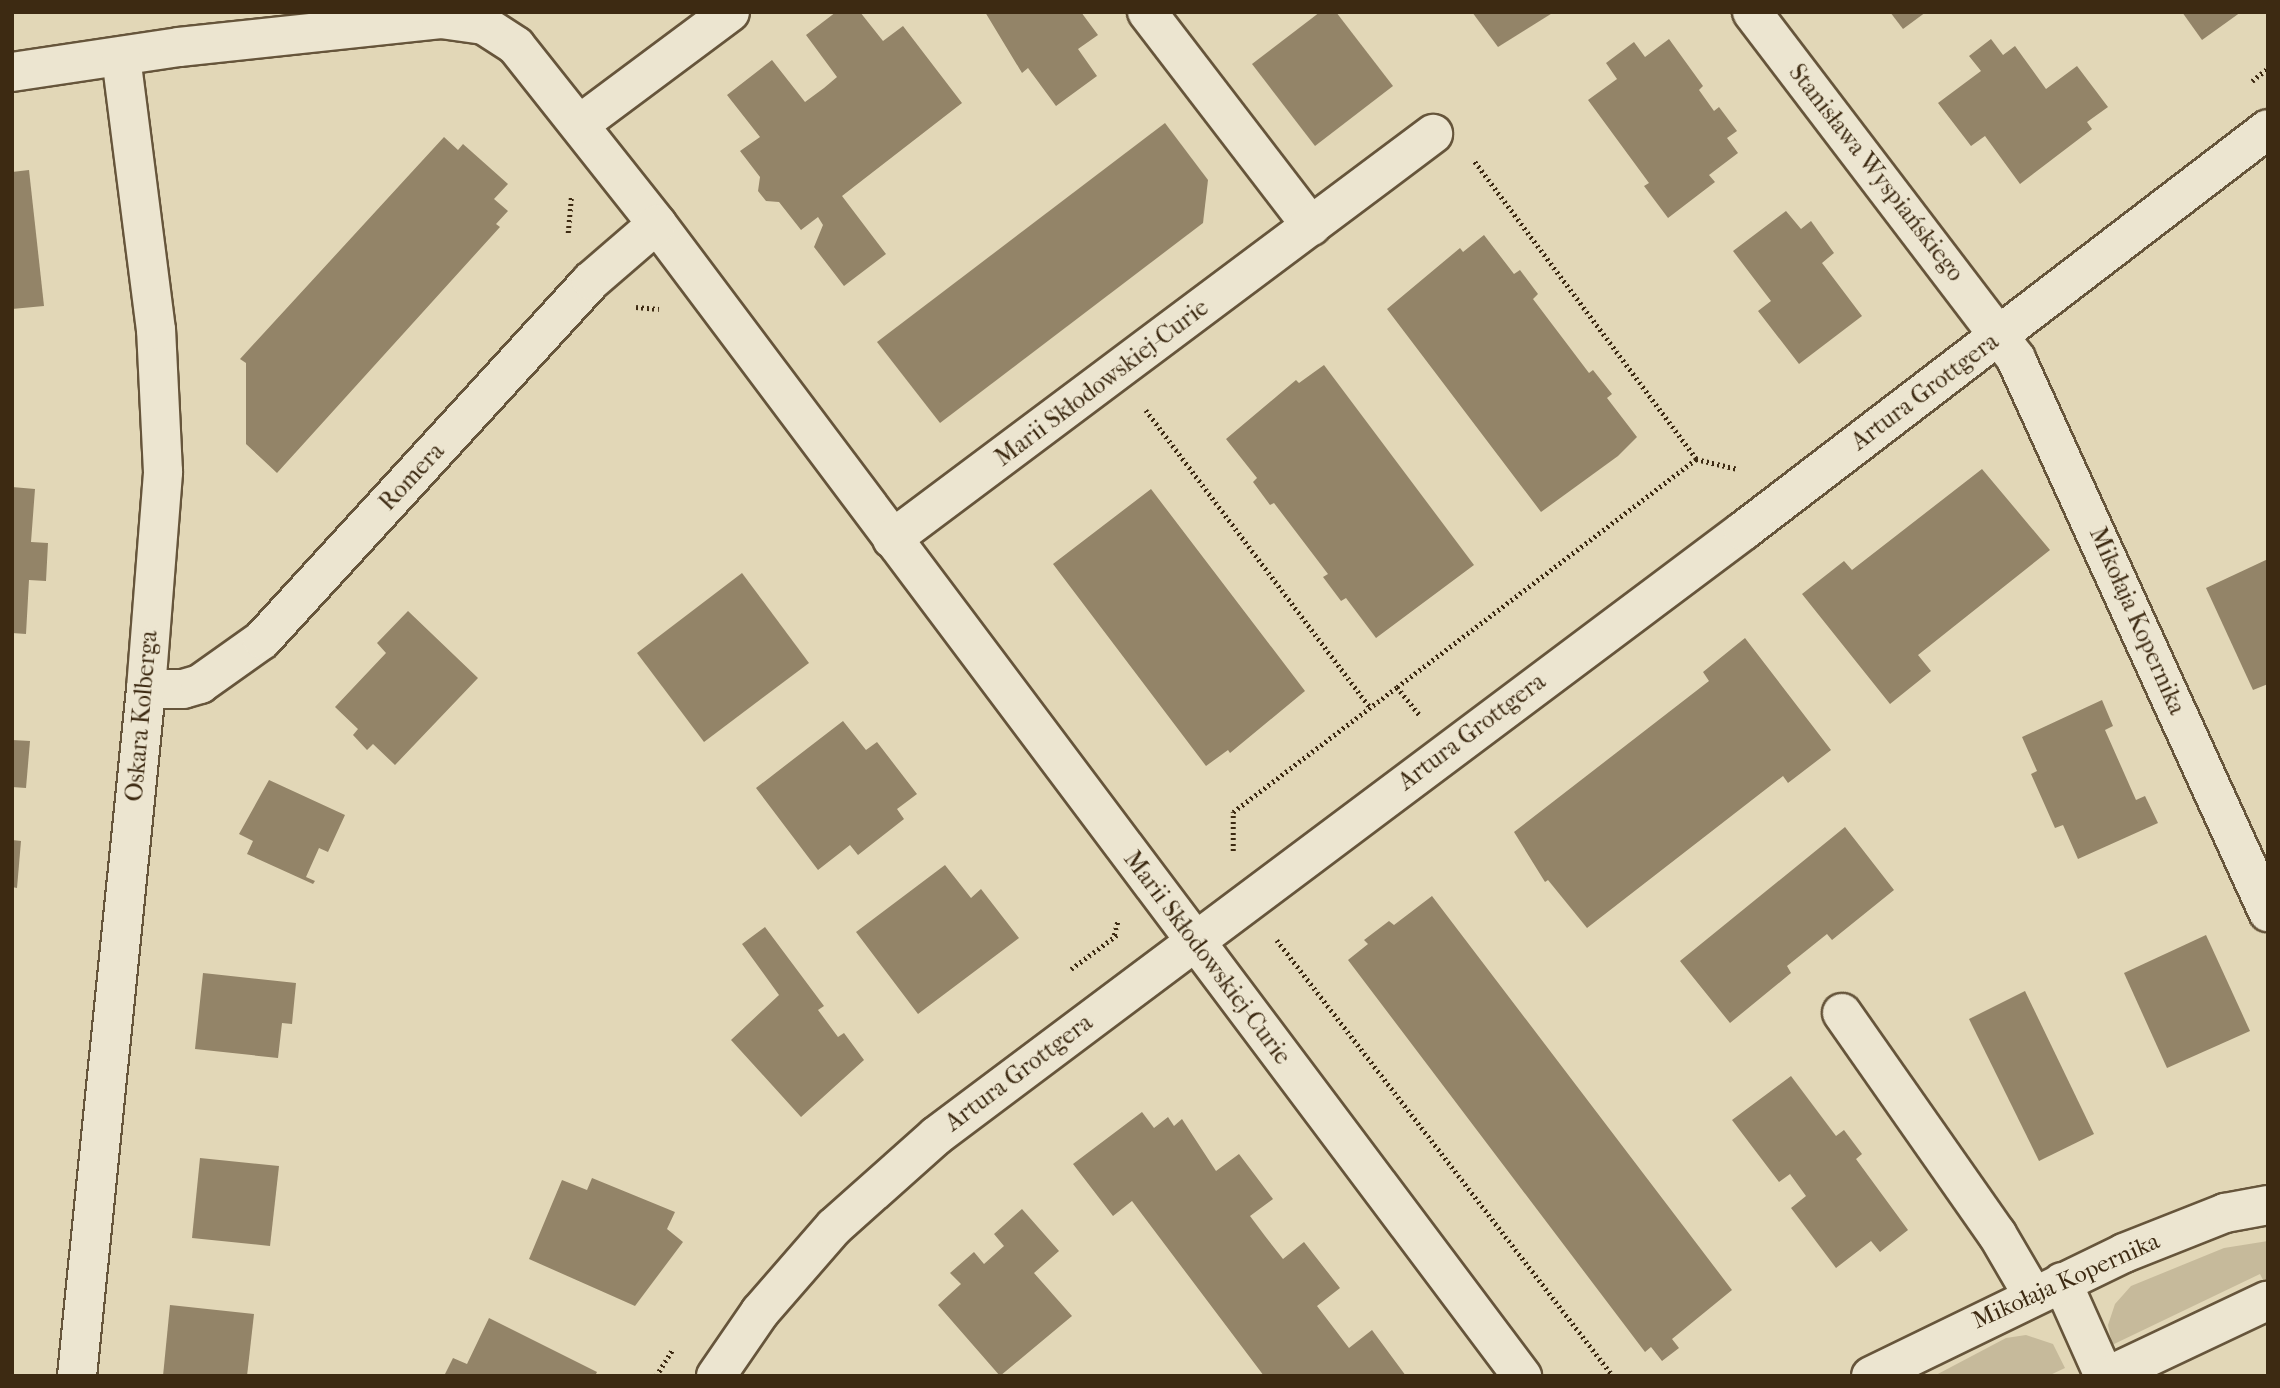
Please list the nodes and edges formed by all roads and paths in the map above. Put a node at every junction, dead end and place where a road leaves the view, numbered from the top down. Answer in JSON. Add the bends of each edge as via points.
{"nodes":[{"id":1,"x":730,"y":12,"type":"edge"},
{"id":2,"x":1147,"y":12,"type":"edge"},
{"id":3,"x":1752,"y":12,"type":"edge"},
{"id":4,"x":121,"y":56,"type":"junction"},
{"id":5,"x":2268,"y":68,"type":"edge"},
{"id":6,"x":12,"y":72,"type":"edge"},
{"id":7,"x":2245,"y":85,"type":"dead end"},
{"id":8,"x":580,"y":124,"type":"junction"},
{"id":9,"x":2268,"y":129,"type":"edge"},
{"id":10,"x":1433,"y":134,"type":"dead end"},
{"id":11,"x":1468,"y":154,"type":"dead end"},
{"id":12,"x":572,"y":184,"type":"dead end"},
{"id":13,"x":657,"y":224,"type":"junction"},
{"id":14,"x":1311,"y":226,"type":"junction"},
{"id":15,"x":562,"y":239,"type":"dead end"},
{"id":16,"x":1998,"y":335,"type":"junction"},
{"id":17,"x":1142,"y":404,"type":"dead end"},
{"id":18,"x":1696,"y":458,"type":"junction"},
{"id":19,"x":1746,"y":463,"type":"dead end"},
{"id":20,"x":892,"y":539,"type":"junction"},
{"id":21,"x":1397,"y":687,"type":"junction"},
{"id":22,"x":146,"y":690,"type":"junction"},
{"id":23,"x":1370,"y":707,"type":"junction"},
{"id":24,"x":1422,"y":718,"type":"dead end"},
{"id":25,"x":1226,"y":856,"type":"dead end"},
{"id":26,"x":2268,"y":912,"type":"edge"},
{"id":27,"x":1277,"y":939,"type":"dead end"},
{"id":28,"x":1194,"y":941,"type":"junction"},
{"id":29,"x":1842,"y":1013,"type":"dead end"},
{"id":30,"x":2268,"y":1205,"type":"edge"},
{"id":31,"x":2047,"y":1288,"type":"junction"},
{"id":32,"x":2267,"y":1301,"type":"edge"},
{"id":33,"x":77,"y":1376,"type":"edge"},
{"id":34,"x":716,"y":1376,"type":"edge"},
{"id":35,"x":1522,"y":1376,"type":"edge"},
{"id":36,"x":1613,"y":1376,"type":"edge"},
{"id":37,"x":1871,"y":1376,"type":"edge"},
{"id":38,"x":2106,"y":1376,"type":"edge"}],
"edges":[{"from":1,"to":8,"type":"street"},
{"from":2,"to":14,"type":"street"},
{"from":3,"to":16,"type":"street","name":"Stanisława Wyspiańskiego"},
{"from":4,"to":6,"type":"street","name":"Marii Skłodowskiej-Curie"},
{"from":4,"to":8,"type":"street","name":"Marii Skłodowskiej-Curie","via":[[463,19],[484,25],[516,46]]},
{"from":4,"to":22,"type":"street","name":"Oskara Kolberga","via":[[163,404],[163,472]]},
{"from":5,"to":7,"type":"path"},
{"from":8,"to":13,"type":"street","name":"Marii Skłodowskiej-Curie"},
{"from":9,"to":16,"type":"street","name":"Artura Grottgera"},
{"from":10,"to":14,"type":"street","name":"Marii Skłodowskiej-Curie"},
{"from":11,"to":18,"type":"path"},
{"from":12,"to":15,"type":"path","via":[[568,232]]},
{"from":13,"to":20,"type":"street","name":"Marii Skłodowskiej-Curie"},
{"from":13,"to":22,"type":"street","name":"Romera","via":[[591,281],[262,640],[200,684]]},
{"from":14,"to":20,"type":"street","name":"Marii Skłodowskiej-Curie"},
{"from":16,"to":26,"type":"street","name":"Mikołaja Kopernika","via":[[2030,385]]},
{"from":16,"to":28,"type":"street","name":"Artura Grottgera"},
{"from":17,"to":23,"type":"path"},
{"from":18,"to":19,"type":"path","via":[[1736,471]]},
{"from":18,"to":21,"type":"path"},
{"from":20,"to":28,"type":"street","name":"Marii Skłodowskiej-Curie"},
{"from":21,"to":23,"type":"path"},
{"from":21,"to":24,"type":"path"},
{"from":22,"to":33,"type":"street","name":"Oskara Kolberga"},
{"from":23,"to":25,"type":"path","via":[[1233,812],[1234,850]]},
{"from":27,"to":36,"type":"path"},
{"from":28,"to":34,"type":"street","name":"Artura Grottgera","via":[[970,1109],[874,1190],[785,1282]]},
{"from":28,"to":35,"type":"street","name":"Marii Skłodowskiej-Curie"},
{"from":29,"to":31,"type":"street","via":[[1997,1234]]},
{"from":30,"to":31,"type":"street","name":"Mikołaja Kopernika","via":[[2183,1228]]},
{"from":31,"to":37,"type":"street","name":"Mikołaja Kopernika"},
{"from":31,"to":38,"type":"street"},
{"from":32,"to":38,"type":"street"}]}
